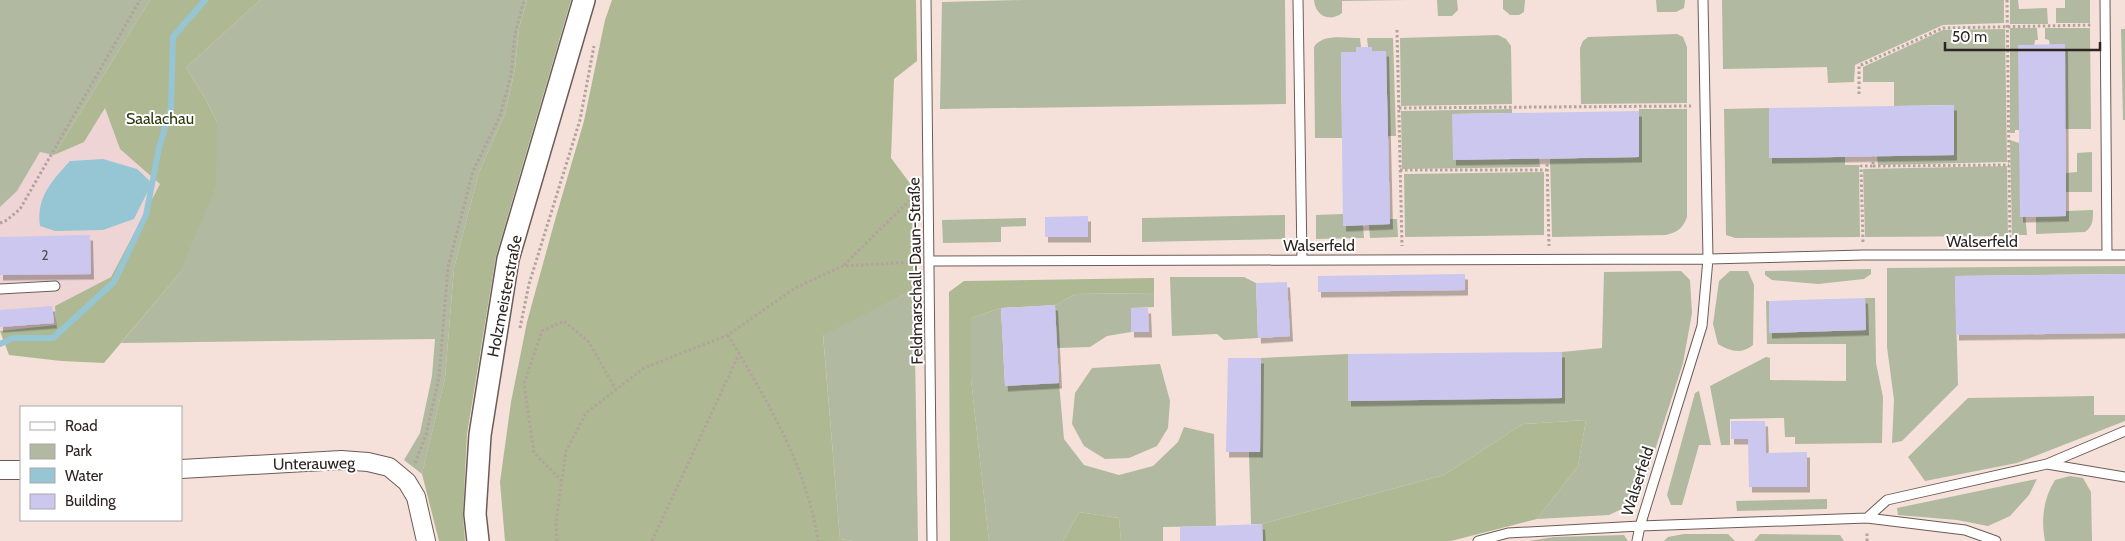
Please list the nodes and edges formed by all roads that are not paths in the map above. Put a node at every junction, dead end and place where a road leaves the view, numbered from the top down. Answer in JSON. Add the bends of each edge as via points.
{"nodes":[{"id":1,"x":584,"y":0,"type":"edge"},
{"id":2,"x":926,"y":0,"type":"edge"},
{"id":3,"x":1298,"y":0,"type":"edge"},
{"id":4,"x":1704,"y":0,"type":"edge"},
{"id":5,"x":2105,"y":0,"type":"edge"},
{"id":6,"x":2125,"y":255,"type":"edge"},
{"id":7,"x":2107,"y":256,"type":"junction"},
{"id":8,"x":1708,"y":259,"type":"junction"},
{"id":9,"x":1302,"y":260,"type":"junction"},
{"id":10,"x":930,"y":261,"type":"junction"},
{"id":11,"x":55,"y":286,"type":"dead end"},
{"id":12,"x":0,"y":289,"type":"edge"},
{"id":13,"x":2125,"y":431,"type":"edge"},
{"id":14,"x":2047,"y":464,"type":"junction"},
{"id":15,"x":182,"y":468,"type":"edge"},
{"id":16,"x":0,"y":470,"type":"edge"},
{"id":17,"x":20,"y":470,"type":"edge"},
{"id":18,"x":2125,"y":477,"type":"edge"},
{"id":19,"x":1867,"y":518,"type":"junction"},
{"id":20,"x":1640,"y":526,"type":"junction"},
{"id":21,"x":426,"y":541,"type":"edge"},
{"id":22,"x":478,"y":541,"type":"edge"},
{"id":23,"x":932,"y":541,"type":"edge"},
{"id":24,"x":1478,"y":541,"type":"edge"},
{"id":25,"x":1637,"y":541,"type":"edge"},
{"id":26,"x":1996,"y":541,"type":"edge"}],
"edges":[{"from":1,"to":22,"type":"street","name":"Holzmeisterstraße","via":[[508,259],[480,435],[475,514]]},
{"from":2,"to":10,"type":"lane","name":"Feldmarschall-Daun-Straße"},
{"from":3,"to":9,"type":"lane"},
{"from":4,"to":8,"type":"lane","name":"Walserfeld"},
{"from":5,"to":7,"type":"lane"},
{"from":6,"to":7,"type":"lane","name":"Walserfeld"},
{"from":7,"to":8,"type":"lane","name":"Walserfeld","via":[[1863,255]]},
{"from":8,"to":9,"type":"lane","name":"Walserfeld"},
{"from":8,"to":20,"type":"lane","name":"Walserfeld","via":[[1702,326]]},
{"from":9,"to":10,"type":"lane","name":"Walserfeld"},
{"from":10,"to":23,"type":"lane","name":"Feldmarschall-Daun-Straße"},
{"from":11,"to":12,"type":"lane"},
{"from":13,"to":14,"type":"lane"},
{"from":14,"to":18,"type":"lane"},
{"from":14,"to":19,"type":"lane","via":[[1887,500]]},
{"from":15,"to":21,"type":"street","name":"Unterauweg","via":[[350,461],[389,467],[407,482],[416,497]]},
{"from":16,"to":17,"type":"street"},
{"from":19,"to":20,"type":"lane"},
{"from":19,"to":26,"type":"lane","via":[[1965,530]]},
{"from":20,"to":24,"type":"lane","name":"Walserfeld","via":[[1508,533]]},
{"from":20,"to":25,"type":"lane"}]}
